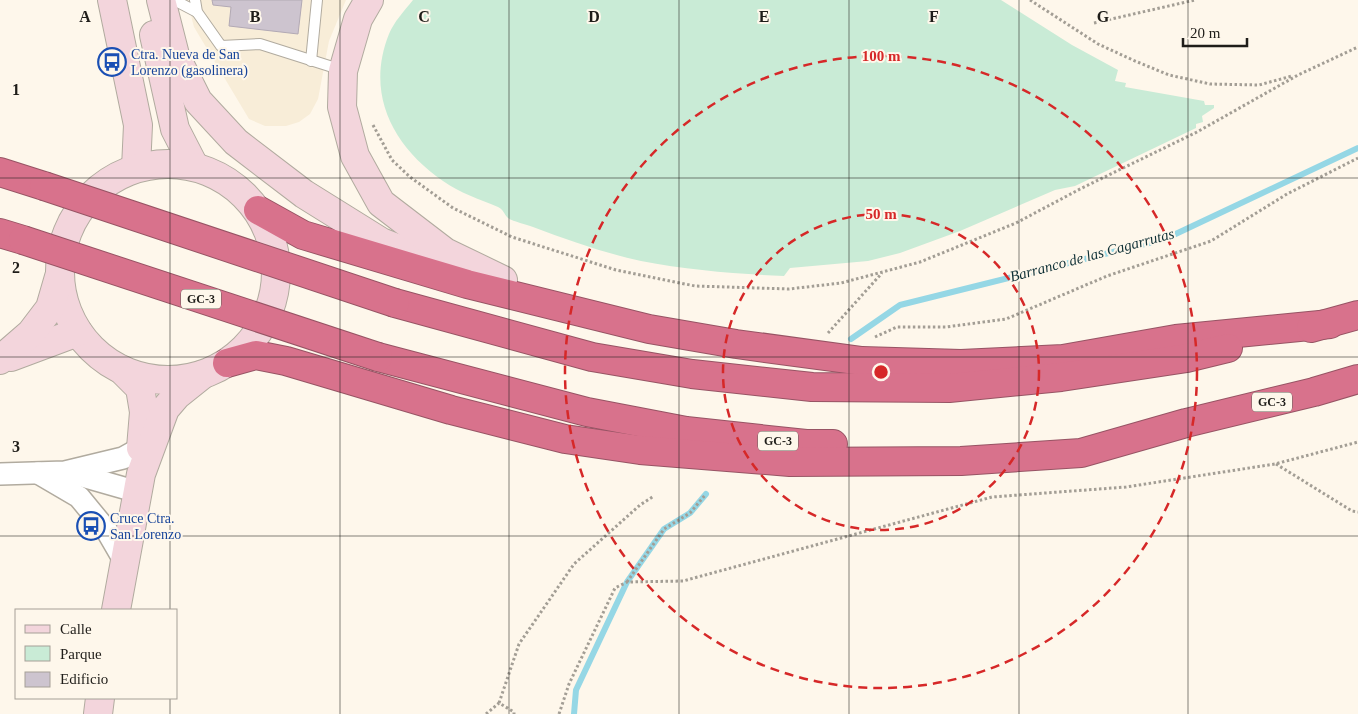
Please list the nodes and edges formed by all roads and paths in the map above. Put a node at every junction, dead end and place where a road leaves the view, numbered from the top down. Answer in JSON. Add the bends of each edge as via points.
{"nodes":[{"id":1,"x":112,"y":0,"type":"edge"},
{"id":2,"x":146,"y":0,"type":"edge"},
{"id":3,"x":161,"y":0,"type":"edge"},
{"id":4,"x":174,"y":0,"type":"edge"},
{"id":5,"x":195,"y":0,"type":"edge"},
{"id":6,"x":316,"y":0,"type":"edge"},
{"id":7,"x":369,"y":0,"type":"edge"},
{"id":8,"x":1030,"y":0,"type":"edge"},
{"id":9,"x":1195,"y":0,"type":"edge"},
{"id":10,"x":197,"y":12,"type":"junction"},
{"id":11,"x":1094,"y":23,"type":"dead end"},
{"id":12,"x":1358,"y":47,"type":"edge"},
{"id":13,"x":311,"y":61,"type":"junction"},
{"id":14,"x":343,"y":70,"type":"junction"},
{"id":15,"x":1298,"y":75,"type":"junction"},
{"id":16,"x":372,"y":122,"type":"dead end"},
{"id":17,"x":1358,"y":158,"type":"edge"},
{"id":18,"x":194,"y":166,"type":"junction"},
{"id":19,"x":136,"y":168,"type":"junction"},
{"id":20,"x":0,"y":172,"type":"edge"},
{"id":21,"x":258,"y":210,"type":"junction"},
{"id":22,"x":12,"y":236,"type":"edge"},
{"id":23,"x":882,"y":272,"type":"junction"},
{"id":24,"x":59,"y":277,"type":"junction"},
{"id":25,"x":503,"y":280,"type":"junction"},
{"id":26,"x":1358,"y":315,"type":"edge"},
{"id":27,"x":1330,"y":324,"type":"junction"},
{"id":28,"x":648,"y":329,"type":"junction"},
{"id":29,"x":78,"y":332,"type":"junction"},
{"id":30,"x":824,"y":337,"type":"dead end"},
{"id":31,"x":872,"y":338,"type":"dead end"},
{"id":32,"x":0,"y":360,"type":"edge"},
{"id":33,"x":215,"y":368,"type":"junction"},
{"id":34,"x":122,"y":370,"type":"junction"},
{"id":35,"x":1358,"y":378,"type":"edge"},
{"id":36,"x":1186,"y":423,"type":"junction"},
{"id":37,"x":1358,"y":442,"type":"edge"},
{"id":38,"x":1275,"y":464,"type":"junction"},
{"id":39,"x":140,"y":471,"type":"junction"},
{"id":40,"x":38,"y":472,"type":"junction"},
{"id":41,"x":65,"y":472,"type":"junction"},
{"id":42,"x":0,"y":474,"type":"edge"},
{"id":43,"x":706,"y":494,"type":"dead end"},
{"id":44,"x":654,"y":496,"type":"dead end"},
{"id":45,"x":1358,"y":512,"type":"edge"},
{"id":46,"x":125,"y":562,"type":"junction"},
{"id":47,"x":627,"y":582,"type":"junction"},
{"id":48,"x":116,"y":609,"type":"edge"},
{"id":49,"x":100,"y":699,"type":"edge"},
{"id":50,"x":499,"y":704,"type":"junction"},
{"id":51,"x":98,"y":714,"type":"edge"},
{"id":52,"x":486,"y":714,"type":"edge"},
{"id":53,"x":514,"y":714,"type":"edge"},
{"id":54,"x":559,"y":714,"type":"edge"}],
"edges":[{"from":1,"to":19,"type":"street","via":[[138,125]]},
{"from":2,"to":18,"type":"street","via":[[175,129]]},
{"from":3,"to":25,"type":"street","via":[[175,55],[198,101],[236,142],[304,194],[381,242],[434,263]]},
{"from":4,"to":10,"type":"lane"},
{"from":5,"to":10,"type":"lane"},
{"from":6,"to":13,"type":"lane"},
{"from":7,"to":14,"type":"street","via":[[358,19]]},
{"from":8,"to":15,"type":"path","via":[[1098,44],[1169,75],[1210,84],[1259,85]]},
{"from":9,"to":11,"type":"path"},
{"from":10,"to":13,"type":"lane","via":[[221,46],[260,44]]},
{"from":12,"to":15,"type":"path"},
{"from":13,"to":14,"type":"lane"},
{"from":14,"to":25,"type":"street","via":[[342,107],[355,156],[381,203],[445,252]]},
{"from":15,"to":23,"type":"path","via":[[1197,132],[1016,223],[920,262]]},
{"from":16,"to":23,"type":"path","via":[[392,160],[410,178],[453,208],[512,238],[616,270],[694,286],[789,289],[841,283]]},
{"from":17,"to":31,"type":"path","via":[[1287,194],[1211,241],[1107,276],[1006,319],[946,327],[897,327]]},
{"from":18,"to":19,"type":"street","via":[[165,163]]},
{"from":18,"to":21,"type":"street","via":[[219,176],[240,190]]},
{"from":19,"to":24,"type":"street","via":[[104,184],[78,210],[63,242]]},
{"from":20,"to":27,"type":"highway","bridge":true,"via":[[395,303],[592,357],[692,374],[812,387],[949,388],[1061,377],[1187,358]]},
{"from":21,"to":28,"type":"highway","via":[[303,235],[467,284]]},
{"from":21,"to":33,"type":"street","via":[[273,242],[277,276],[270,310],[253,340]]},
{"from":22,"to":36,"type":"highway","number":"GC-3","bridge":true,"via":[[378,357],[587,412],[686,431],[806,444],[953,446],[1057,439]]},
{"from":23,"to":30,"type":"path"},
{"from":24,"to":29,"type":"street","via":[[65,306]]},
{"from":24,"to":32,"type":"street","via":[[50,308],[31,333]]},
{"from":25,"to":28,"type":"street","via":[[589,304]]},
{"from":26,"to":27,"type":"highway"},
{"from":27,"to":28,"type":"highway","via":[[1176,340],[1063,359],[961,364],[862,361]]},
{"from":29,"to":32,"type":"street"},
{"from":29,"to":34,"type":"street","via":[[97,354]]},
{"from":33,"to":34,"type":"street","via":[[176,380],[148,378]]},
{"from":33,"to":36,"type":"highway","via":[[256,355],[565,439],[640,450],[790,462],[961,461],[1081,453]]},
{"from":33,"to":39,"type":"street","via":[[177,394],[165,409]]},
{"from":34,"to":39,"type":"street","via":[[140,388],[144,412]]},
{"from":35,"to":36,"type":"highway","number":"GC-3"},
{"from":37,"to":38,"type":"path"},
{"from":38,"to":45,"type":"path"},
{"from":38,"to":47,"type":"path","via":[[1126,487],[992,497],[683,581]]},
{"from":39,"to":41,"type":"street"},
{"from":39,"to":41,"type":"street","via":[[123,458]]},
{"from":39,"to":46,"type":"street"},
{"from":40,"to":41,"type":"street"},
{"from":40,"to":42,"type":"street"},
{"from":40,"to":46,"type":"street","via":[[78,497],[107,531]]},
{"from":43,"to":47,"type":"path","via":[[690,513],[664,529]]},
{"from":44,"to":50,"type":"path","via":[[574,564],[518,644]]},
{"from":46,"to":48,"type":"street"},
{"from":47,"to":54,"type":"path","via":[[615,588],[569,684]]},
{"from":49,"to":51,"type":"street"},
{"from":50,"to":52,"type":"path"},
{"from":50,"to":53,"type":"path"}]}
